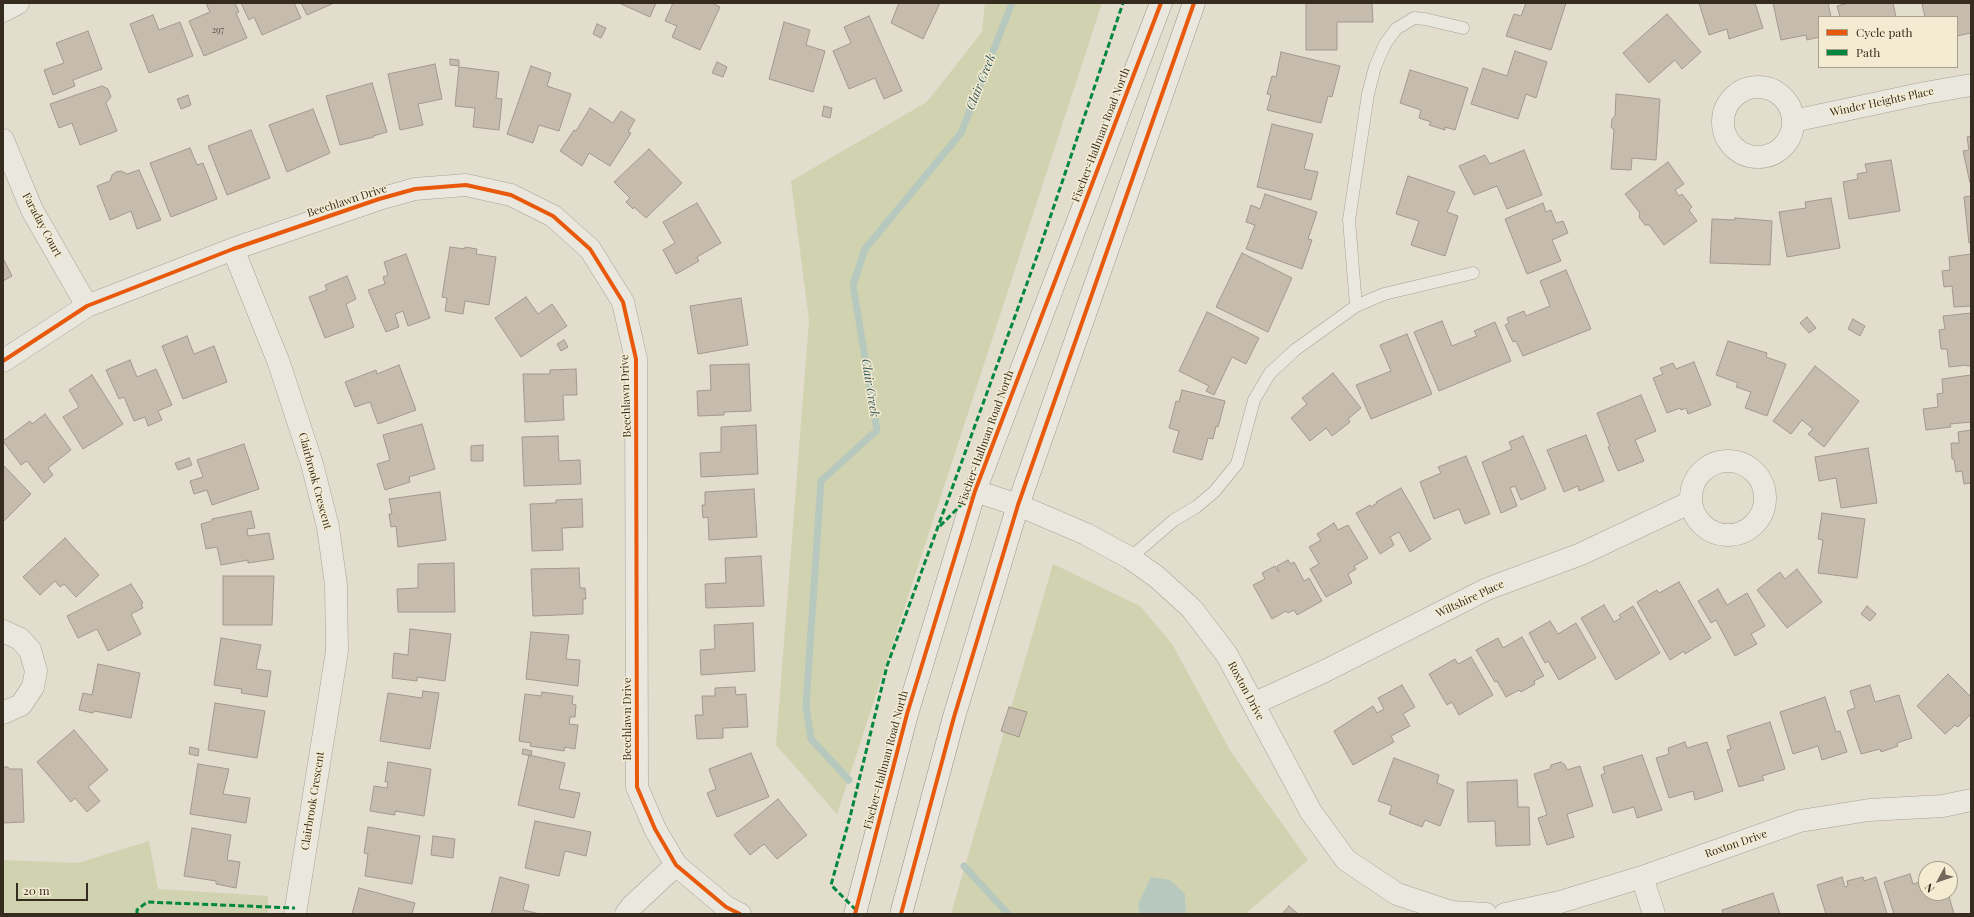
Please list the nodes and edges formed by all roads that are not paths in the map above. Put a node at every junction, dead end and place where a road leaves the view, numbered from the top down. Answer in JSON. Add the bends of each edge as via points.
{"nodes":[{"id":1,"x":1161,"y":3,"type":"edge"},
{"id":2,"x":1194,"y":3,"type":"edge"},
{"id":3,"x":1463,"y":28,"type":"dead end"},
{"id":4,"x":1971,"y":85,"type":"edge"},
{"id":5,"x":1794,"y":121,"type":"dead end"},
{"id":6,"x":3,"y":140,"type":"edge"},
{"id":7,"x":233,"y":249,"type":"junction"},
{"id":8,"x":1473,"y":273,"type":"dead end"},
{"id":9,"x":87,"y":306,"type":"junction"},
{"id":10,"x":1356,"y":306,"type":"junction"},
{"id":11,"x":3,"y":361,"type":"edge"},
{"id":12,"x":975,"y":491,"type":"junction"},
{"id":13,"x":1691,"y":502,"type":"dead end"},
{"id":14,"x":1018,"y":505,"type":"junction"},
{"id":15,"x":1130,"y":558,"type":"junction"},
{"id":16,"x":3,"y":631,"type":"edge"},
{"id":17,"x":1253,"y":704,"type":"junction"},
{"id":18,"x":3,"y":713,"type":"edge"},
{"id":19,"x":1971,"y":800,"type":"edge"},
{"id":20,"x":676,"y":865,"type":"junction"},
{"id":21,"x":1642,"y":877,"type":"junction"},
{"id":22,"x":295,"y":914,"type":"edge"},
{"id":23,"x":626,"y":914,"type":"edge"},
{"id":24,"x":740,"y":914,"type":"edge"},
{"id":25,"x":855,"y":914,"type":"edge"},
{"id":26,"x":901,"y":914,"type":"edge"},
{"id":27,"x":1486,"y":914,"type":"edge"},
{"id":28,"x":1505,"y":914,"type":"edge"},
{"id":29,"x":1654,"y":914,"type":"edge"}],
"edges":[{"from":1,"to":12,"type":"street","name":"Fischer-Hallman Road North"},
{"from":2,"to":14,"type":"street"},
{"from":3,"to":10,"type":"lane","via":[[1414,18],[1396,29],[1385,44],[1375,67],[1368,94],[1349,220]]},
{"from":4,"to":5,"type":"street","name":"Winder Heights Place"},
{"from":6,"to":9,"type":"street","name":"Faraday Court","via":[[32,210]]},
{"from":7,"to":9,"type":"street","name":"Beechlawn Drive"},
{"from":7,"to":20,"type":"street","name":"Beechlawn Drive","via":[[415,189],[466,185],[511,195],[554,216],[590,249],[623,302],[636,359],[637,787],[655,829]]},
{"from":7,"to":22,"type":"street","name":"Clairbrook Crescent","via":[[280,363],[312,464],[328,527],[336,585],[337,651]]},
{"from":8,"to":10,"type":"lane","via":[[1384,294]]},
{"from":9,"to":11,"type":"street","name":"Beechlawn Drive"},
{"from":10,"to":15,"type":"lane","via":[[1295,350],[1270,373],[1254,400],[1237,464],[1214,492],[1174,520]]},
{"from":12,"to":14,"type":"street","name":"Roxton Drive"},
{"from":12,"to":25,"type":"street","name":"Fischer-Hallman Road North","via":[[907,714]]},
{"from":13,"to":17,"type":"street","name":"Wiltshire Place","via":[[1581,554],[1487,590]]},
{"from":14,"to":15,"type":"street","name":"Roxton Drive","via":[[1086,534]]},
{"from":14,"to":26,"type":"street","via":[[954,717]]},
{"from":15,"to":17,"type":"street","name":"Roxton Drive","via":[[1157,577],[1192,608],[1227,655]]},
{"from":16,"to":18,"type":"street","via":[[20,639],[30,650],[36,671],[33,687],[21,705]]},
{"from":17,"to":27,"type":"street","name":"Roxton Drive","via":[[1311,812],[1346,860],[1397,894],[1451,912]]},
{"from":19,"to":21,"type":"street","name":"Roxton Drive","via":[[1943,806],[1869,810],[1800,821]]},
{"from":20,"to":23,"type":"street"},
{"from":20,"to":24,"type":"street","name":"Beechlawn Drive","via":[[726,907]]},
{"from":21,"to":28,"type":"street","name":"Roxton Drive","via":[[1560,902]]},
{"from":21,"to":29,"type":"street"}]}
